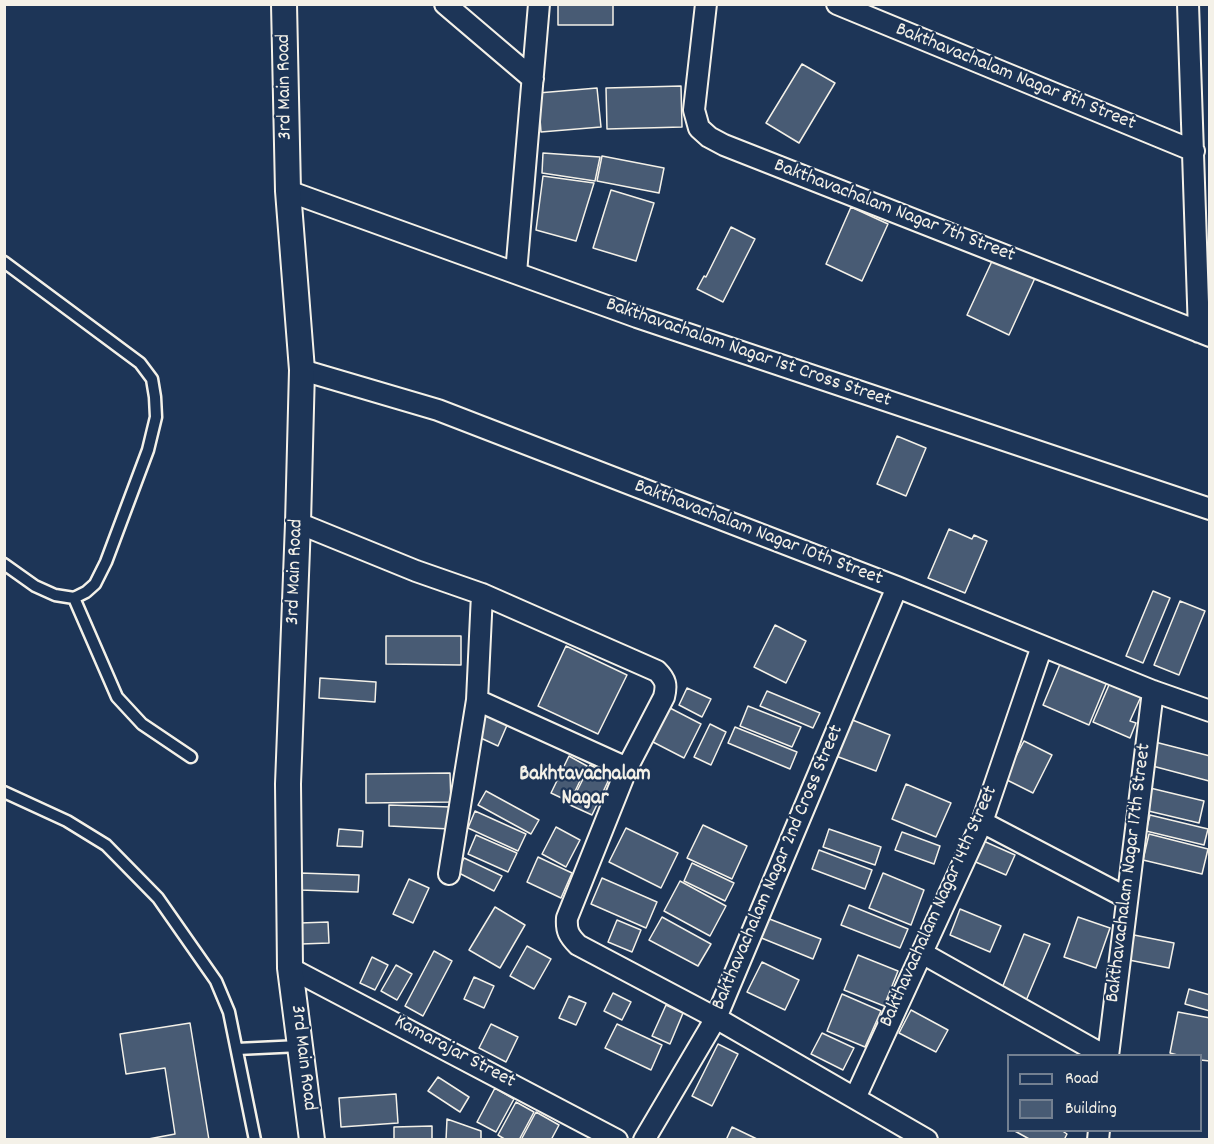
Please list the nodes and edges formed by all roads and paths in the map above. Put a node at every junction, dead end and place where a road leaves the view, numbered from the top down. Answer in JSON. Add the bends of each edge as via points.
{"nodes":[{"id":1,"x":284,"y":4,"type":"edge"},
{"id":2,"x":445,"y":4,"type":"edge"},
{"id":3,"x":539,"y":4,"type":"edge"},
{"id":4,"x":706,"y":4,"type":"edge"},
{"id":5,"x":837,"y":4,"type":"edge"},
{"id":6,"x":1188,"y":4,"type":"edge"},
{"id":7,"x":533,"y":79,"type":"junction"},
{"id":8,"x":1194,"y":152,"type":"junction"},
{"id":9,"x":288,"y":191,"type":"junction"},
{"id":10,"x":4,"y":262,"type":"edge"},
{"id":11,"x":516,"y":273,"type":"junction"},
{"id":12,"x":1204,"y":334,"type":"edge"},
{"id":13,"x":302,"y":370,"type":"junction"},
{"id":14,"x":1209,"y":509,"type":"edge"},
{"id":15,"x":298,"y":523,"type":"junction"},
{"id":16,"x":4,"y":564,"type":"edge"},
{"id":17,"x":897,"y":587,"type":"junction"},
{"id":18,"x":482,"y":594,"type":"junction"},
{"id":19,"x":74,"y":598,"type":"junction"},
{"id":20,"x":1042,"y":646,"type":"junction"},
{"id":21,"x":1153,"y":691,"type":"junction"},
{"id":22,"x":477,"y":700,"type":"junction"},
{"id":23,"x":1209,"y":711,"type":"edge"},
{"id":24,"x":191,"y":757,"type":"dead end"},
{"id":25,"x":627,"y":768,"type":"junction"},
{"id":26,"x":4,"y":792,"type":"edge"},
{"id":27,"x":982,"y":822,"type":"junction"},
{"id":28,"x":449,"y":874,"type":"dead end"},
{"id":29,"x":1127,"y":898,"type":"junction"},
{"id":30,"x":922,"y":953,"type":"junction"},
{"id":31,"x":290,"y":968,"type":"junction"},
{"id":32,"x":716,"y":1018,"type":"junction"},
{"id":33,"x":300,"y":1046,"type":"junction"},
{"id":34,"x":237,"y":1049,"type":"junction"},
{"id":35,"x":1102,"y":1054,"type":"edge"},
{"id":36,"x":1106,"y":1054,"type":"edge"},
{"id":37,"x":855,"y":1098,"type":"junction"},
{"id":38,"x":608,"y":1137,"type":"edge"},
{"id":39,"x":255,"y":1140,"type":"edge"},
{"id":40,"x":312,"y":1140,"type":"edge"},
{"id":41,"x":644,"y":1140,"type":"edge"},
{"id":42,"x":927,"y":1140,"type":"edge"}],
"edges":[{"from":1,"to":9,"type":"street","name":"3rd Main Road"},
{"from":2,"to":7,"type":"street"},
{"from":3,"to":7,"type":"street"},
{"from":4,"to":12,"type":"street","name":"Bakthavachalam Nagar 7th Street","via":[[694,110],[699,128],[709,137]]},
{"from":5,"to":8,"type":"street","name":"Bakthavachalam Nagar 8th Street"},
{"from":6,"to":8,"type":"street"},
{"from":7,"to":11,"type":"street"},
{"from":8,"to":12,"type":"street"},
{"from":9,"to":11,"type":"street","name":"Bakthavachalam Nagar 1st Cross Street"},
{"from":9,"to":13,"type":"street","name":"3rd Main Road"},
{"from":10,"to":19,"type":"lane","via":[[140,363],[152,379],[156,397],[148,450],[106,562],[95,584]]},
{"from":11,"to":14,"type":"street","name":"Bakthavachalam Nagar 1st Cross Street"},
{"from":13,"to":15,"type":"street","name":"3rd Main Road"},
{"from":13,"to":17,"type":"street","name":"Bakthavachalam Nagar 10th Street","via":[[438,410]]},
{"from":15,"to":18,"type":"street"},
{"from":15,"to":31,"type":"street","name":"3rd Main Road","via":[[288,784]]},
{"from":16,"to":19,"type":"lane","via":[[55,596]]},
{"from":17,"to":20,"type":"street","name":"Bakthavachalam Nagar 10th Street"},
{"from":17,"to":32,"type":"street","name":"Bakthavachalam Nagar 2nd Cross Street"},
{"from":18,"to":22,"type":"street"},
{"from":18,"to":25,"type":"street","via":[[657,671],[663,678],[667,686],[664,697]]},
{"from":19,"to":24,"type":"lane","via":[[117,697],[142,724]]},
{"from":20,"to":21,"type":"street","name":"Bakthavachalam Nagar 10th Street"},
{"from":20,"to":27,"type":"street","name":"Bakthavachalam Nagar 14th Street"},
{"from":21,"to":23,"type":"street","name":"Bakthavachalam Nagar 10th Street"},
{"from":21,"to":29,"type":"street","name":"Bakthavachalam Nagar 17th Street"},
{"from":22,"to":25,"type":"street"},
{"from":22,"to":28,"type":"street"},
{"from":25,"to":32,"type":"street","via":[[566,928],[578,945]]},
{"from":26,"to":34,"type":"lane","via":[[68,821],[106,845],[158,898],[216,981],[229,1012]]},
{"from":27,"to":29,"type":"street"},
{"from":27,"to":30,"type":"street","name":"Bakthavachalam Nagar 14th Street"},
{"from":29,"to":36,"type":"street","name":"Bakthavachalam Nagar 17th Street"},
{"from":30,"to":35,"type":"street"},
{"from":30,"to":37,"type":"street","name":"Bakthavachalam Nagar 14th Street"},
{"from":31,"to":33,"type":"street","name":"3rd Main Road"},
{"from":31,"to":38,"type":"street","name":"Kamarajar Street"},
{"from":32,"to":37,"type":"street"},
{"from":32,"to":41,"type":"street","name":"Bakthavachalam Nagar 2nd Cross Street"},
{"from":33,"to":34,"type":"lane"},
{"from":33,"to":40,"type":"street","name":"3rd Main Road"},
{"from":34,"to":39,"type":"lane"},
{"from":37,"to":42,"type":"street"}]}
